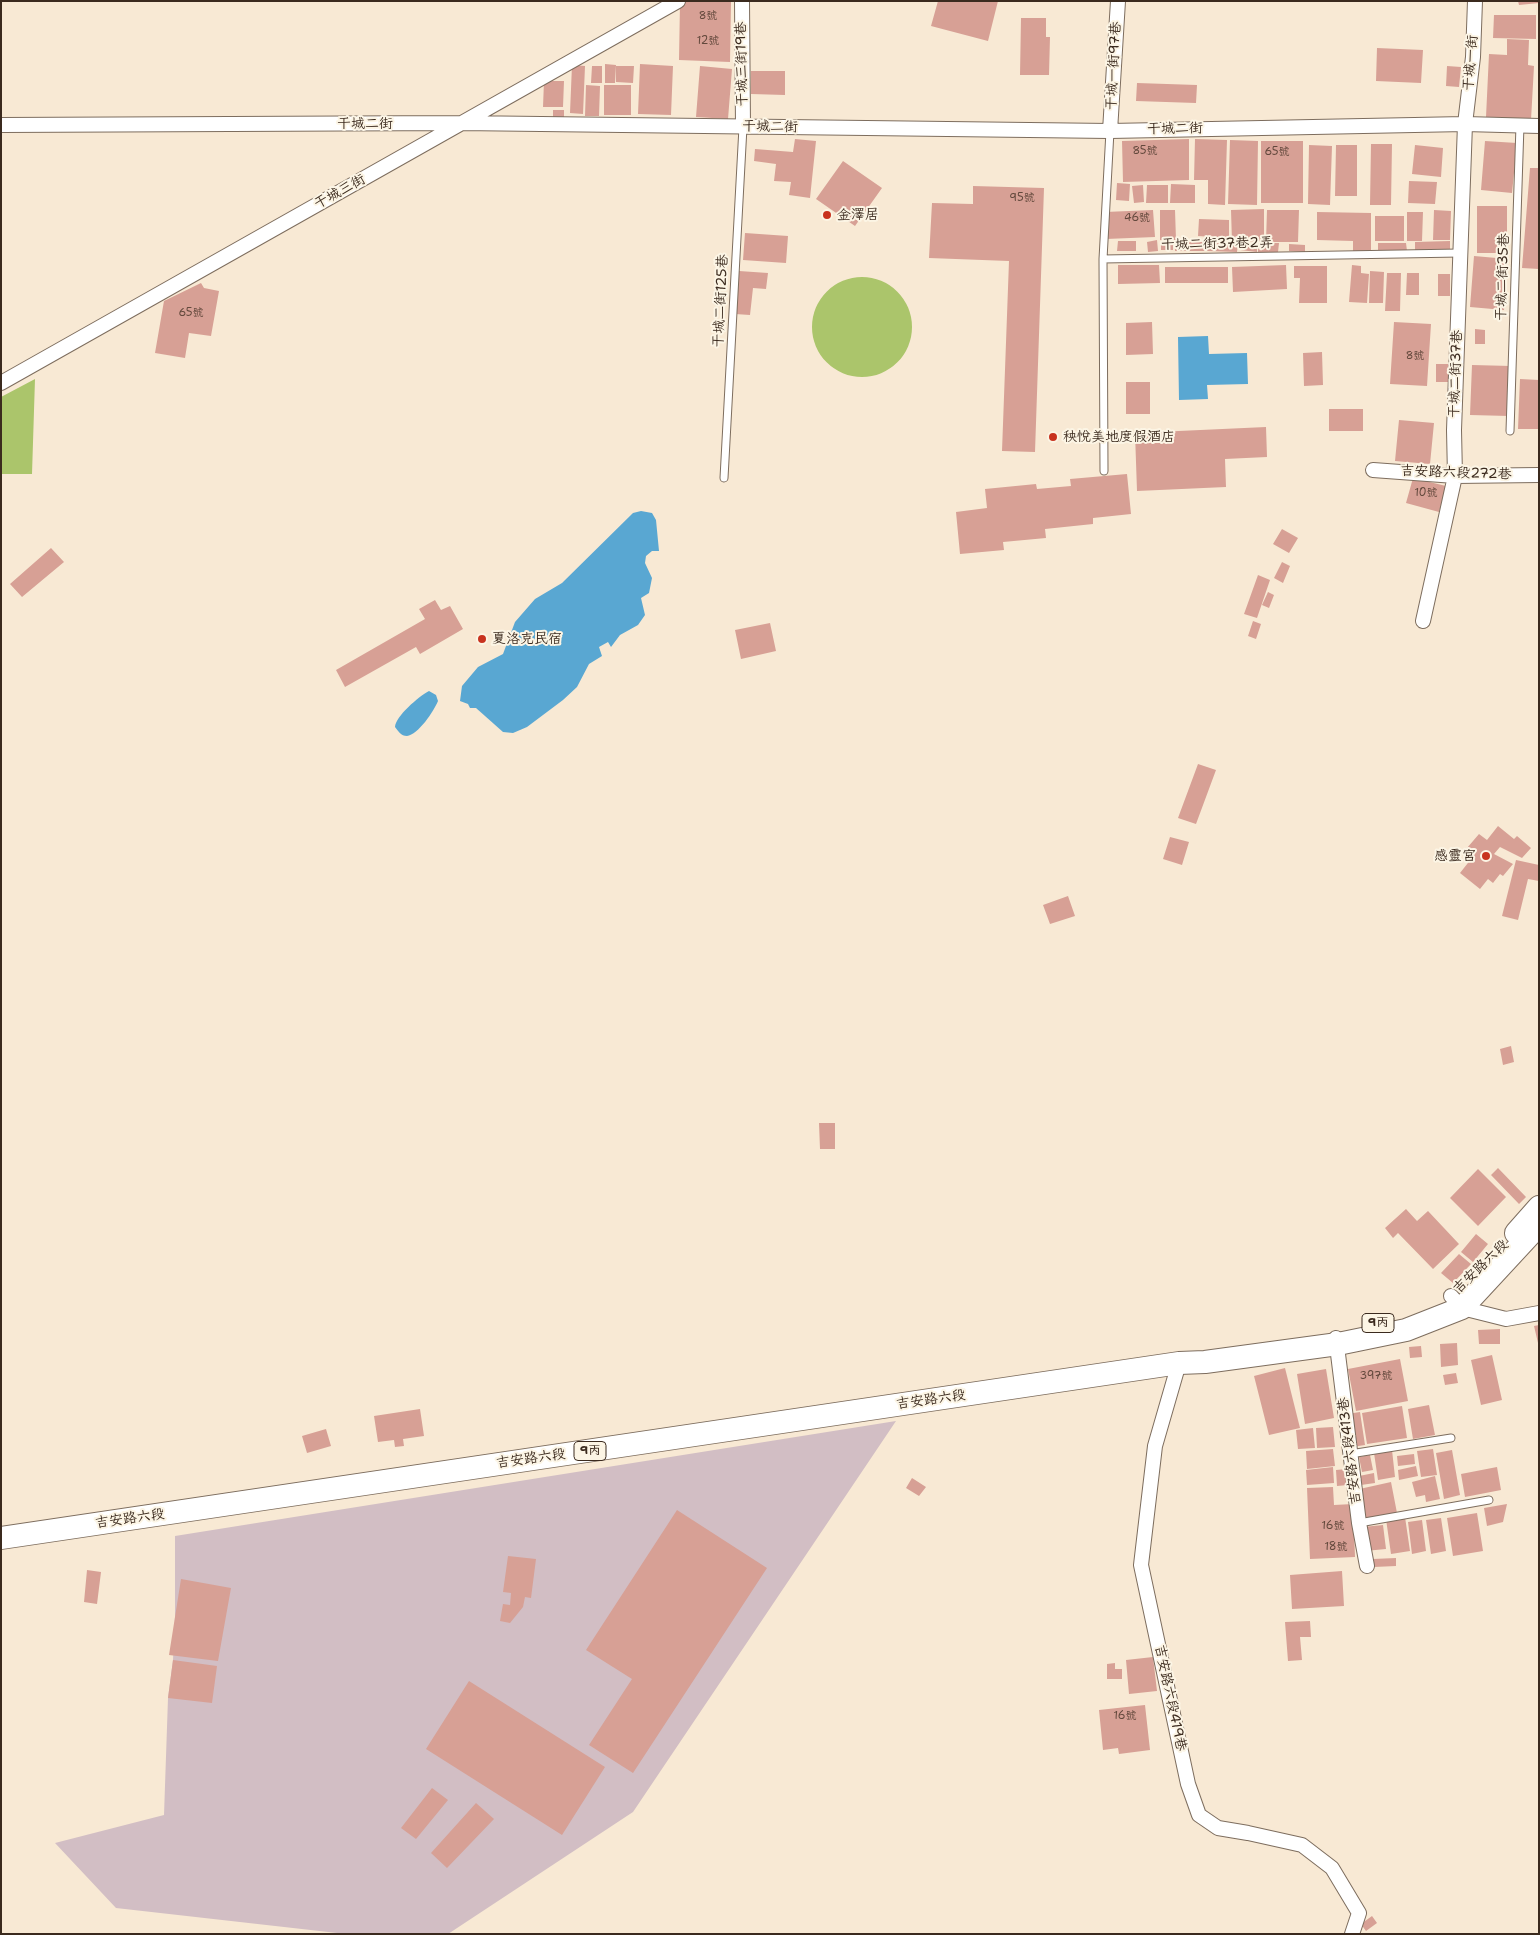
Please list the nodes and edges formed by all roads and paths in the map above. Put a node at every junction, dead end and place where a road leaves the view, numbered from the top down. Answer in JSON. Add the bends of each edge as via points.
{"nodes":[{"id":1,"x":678,"y":1,"type":"edge"},
{"id":2,"x":742,"y":1,"type":"edge"},
{"id":3,"x":1118,"y":1,"type":"edge"},
{"id":4,"x":1475,"y":1,"type":"edge"},
{"id":5,"x":460,"y":123,"type":"junction"},
{"id":6,"x":1465,"y":124,"type":"junction"},
{"id":7,"x":1520,"y":124,"type":"junction"},
{"id":8,"x":1,"y":125,"type":"edge"},
{"id":9,"x":743,"y":126,"type":"junction"},
{"id":10,"x":1539,"y":126,"type":"edge"},
{"id":11,"x":1110,"y":131,"type":"junction"},
{"id":12,"x":1460,"y":253,"type":"junction"},
{"id":13,"x":1103,"y":259,"type":"junction"},
{"id":14,"x":1,"y":383,"type":"edge"},
{"id":15,"x":1510,"y":431,"type":"dead end"},
{"id":16,"x":1373,"y":470,"type":"dead end"},
{"id":17,"x":1104,"y":471,"type":"dead end"},
{"id":18,"x":1539,"y":475,"type":"edge"},
{"id":19,"x":1455,"y":476,"type":"junction"},
{"id":20,"x":724,"y":478,"type":"dead end"},
{"id":21,"x":1423,"y":621,"type":"dead end"},
{"id":22,"x":1539,"y":1207,"type":"edge"},
{"id":23,"x":1539,"y":1225,"type":"edge"},
{"id":24,"x":1456,"y":1302,"type":"junction"},
{"id":25,"x":1539,"y":1313,"type":"edge"},
{"id":26,"x":1337,"y":1339,"type":"junction"},
{"id":27,"x":1178,"y":1364,"type":"junction"},
{"id":28,"x":1451,"y":1438,"type":"dead end"},
{"id":29,"x":1350,"y":1454,"type":"junction"},
{"id":30,"x":1489,"y":1500,"type":"dead end"},
{"id":31,"x":1359,"y":1523,"type":"junction"},
{"id":32,"x":1,"y":1538,"type":"edge"},
{"id":33,"x":1367,"y":1566,"type":"dead end"},
{"id":34,"x":1352,"y":1934,"type":"edge"}],
"edges":[{"from":1,"to":5,"type":"street","name":"干城三街"},
{"from":2,"to":9,"type":"street","name":"干城三街19巷"},
{"from":3,"to":11,"type":"street","name":"干城一街97巷"},
{"from":4,"to":6,"type":"street","name":"干城一街","via":[[1473,57]]},
{"from":5,"to":8,"type":"street","name":"干城二街"},
{"from":5,"to":9,"type":"street","name":"干城二街"},
{"from":5,"to":14,"type":"street","name":"干城三街"},
{"from":6,"to":7,"type":"street","name":"干城二街"},
{"from":6,"to":11,"type":"street","name":"干城二街"},
{"from":6,"to":12,"type":"street","name":"干城二街37巷"},
{"from":7,"to":10,"type":"street","name":"干城二街"},
{"from":7,"to":15,"type":"lane","name":"干城二街35巷"},
{"from":9,"to":11,"type":"street","name":"干城二街"},
{"from":9,"to":20,"type":"lane","name":"干城二街125巷"},
{"from":11,"to":13,"type":"lane"},
{"from":12,"to":13,"type":"lane","name":"干城二街37巷2弄"},
{"from":12,"to":19,"type":"street","name":"干城二街37巷"},
{"from":13,"to":17,"type":"lane"},
{"from":16,"to":19,"type":"street","name":"吉安路六段272巷"},
{"from":18,"to":19,"type":"street","name":"吉安路六段272巷"},
{"from":19,"to":21,"type":"street","name":"干城二街37巷"},
{"from":22,"to":24,"type":"main road","name":"吉安路六段","number":"9丙"},
{"from":23,"to":24,"type":"main road","name":"吉安路六段","number":"9丙"},
{"from":24,"to":25,"type":"street","via":[[1506,1319]]},
{"from":24,"to":26,"type":"main road","name":"吉安路六段","number":"9丙","via":[[1406,1330]]},
{"from":26,"to":27,"type":"main road","name":"吉安路六段","number":"9丙"},
{"from":26,"to":29,"type":"street","name":"吉安路六段413巷"},
{"from":27,"to":32,"type":"main road","name":"吉安路六段","number":"9丙"},
{"from":27,"to":34,"type":"street","name":"吉安路六段419巷","via":[[1155,1446],[1141,1565],[1188,1784],[1199,1815],[1218,1828],[1302,1844],[1332,1868],[1358,1913]]},
{"from":28,"to":29,"type":"lane"},
{"from":29,"to":31,"type":"street","name":"吉安路六段413巷"},
{"from":30,"to":31,"type":"lane"},
{"from":31,"to":33,"type":"street","name":"吉安路六段413巷"}]}
